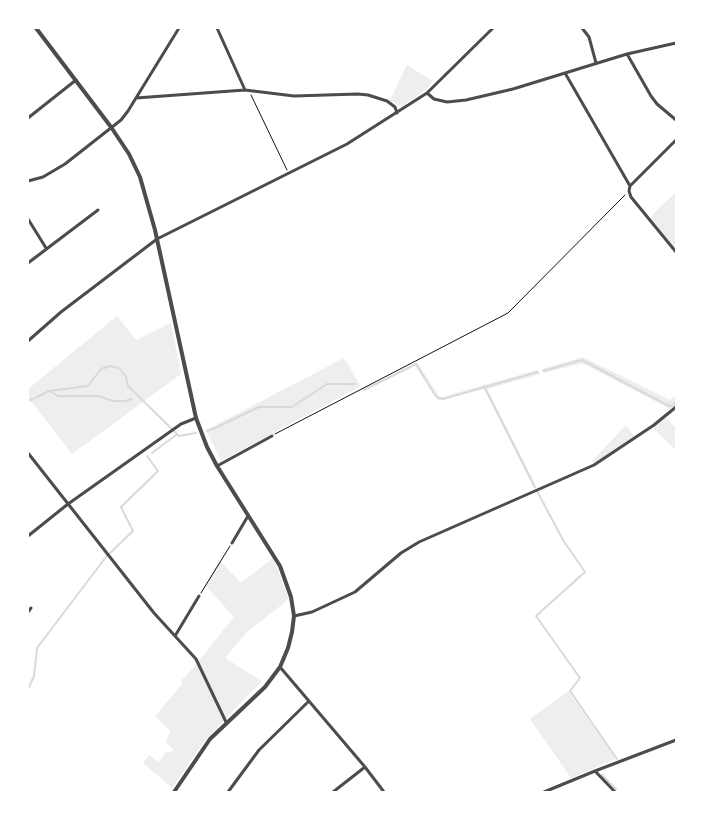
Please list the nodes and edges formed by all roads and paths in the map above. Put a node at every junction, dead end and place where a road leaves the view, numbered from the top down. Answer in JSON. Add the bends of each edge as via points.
{"nodes":[{"id":1,"x":36,"y":28,"type":"edge"},
{"id":2,"x":179,"y":28,"type":"edge"},
{"id":3,"x":217,"y":28,"type":"edge"},
{"id":4,"x":494,"y":28,"type":"edge"},
{"id":5,"x":582,"y":28,"type":"edge"},
{"id":6,"x":676,"y":43,"type":"edge"},
{"id":7,"x":626,"y":54,"type":"junction"},
{"id":8,"x":596,"y":63,"type":"junction"},
{"id":9,"x":565,"y":73,"type":"junction"},
{"id":10,"x":76,"y":80,"type":"junction"},
{"id":11,"x":247,"y":90,"type":"junction"},
{"id":12,"x":427,"y":93,"type":"junction"},
{"id":13,"x":136,"y":98,"type":"junction"},
{"id":14,"x":397,"y":113,"type":"junction"},
{"id":15,"x":28,"y":118,"type":"edge"},
{"id":16,"x":676,"y":120,"type":"edge"},
{"id":17,"x":111,"y":127,"type":"junction"},
{"id":18,"x":676,"y":140,"type":"edge"},
{"id":19,"x":288,"y":173,"type":"junction"},
{"id":20,"x":28,"y":181,"type":"edge"},
{"id":21,"x":630,"y":186,"type":"junction"},
{"id":22,"x":629,"y":191,"type":"junction"},
{"id":23,"x":98,"y":210,"type":"dead end"},
{"id":24,"x":28,"y":219,"type":"edge"},
{"id":25,"x":157,"y":239,"type":"junction"},
{"id":26,"x":46,"y":248,"type":"junction"},
{"id":27,"x":676,"y":252,"type":"edge"},
{"id":28,"x":28,"y":263,"type":"edge"},
{"id":29,"x":28,"y":341,"type":"edge"},
{"id":30,"x":676,"y":407,"type":"edge"},
{"id":31,"x":196,"y":418,"type":"junction"},
{"id":32,"x":272,"y":436,"type":"joint"},
{"id":33,"x":28,"y":453,"type":"edge"},
{"id":34,"x":217,"y":466,"type":"junction"},
{"id":35,"x":68,"y":504,"type":"junction"},
{"id":36,"x":249,"y":516,"type":"junction"},
{"id":37,"x":28,"y":536,"type":"edge"},
{"id":38,"x":232,"y":543,"type":"joint"},
{"id":39,"x":199,"y":596,"type":"joint"},
{"id":40,"x":294,"y":616,"type":"junction"},
{"id":41,"x":175,"y":636,"type":"junction"},
{"id":42,"x":280,"y":667,"type":"junction"},
{"id":43,"x":309,"y":701,"type":"junction"},
{"id":44,"x":226,"y":722,"type":"junction"},
{"id":45,"x":676,"y":740,"type":"edge"},
{"id":46,"x":365,"y":767,"type":"junction"},
{"id":47,"x":595,"y":771,"type":"junction"},
{"id":48,"x":174,"y":792,"type":"edge"},
{"id":49,"x":228,"y":792,"type":"edge"},
{"id":50,"x":333,"y":792,"type":"edge"},
{"id":51,"x":384,"y":792,"type":"edge"},
{"id":52,"x":544,"y":792,"type":"edge"},
{"id":53,"x":615,"y":792,"type":"edge"}],
"edges":[{"from":1,"to":10,"type":"street"},
{"from":2,"to":13,"type":"street"},
{"from":3,"to":11,"type":"street"},
{"from":4,"to":12,"type":"street"},
{"from":5,"to":8,"type":"street","via":[[589,37]]},
{"from":6,"to":7,"type":"street"},
{"from":7,"to":8,"type":"street"},
{"from":7,"to":16,"type":"street","via":[[657,104]]},
{"from":8,"to":9,"type":"street"},
{"from":9,"to":12,"type":"street","via":[[466,100],[447,102],[434,99]]},
{"from":9,"to":21,"type":"street"},
{"from":10,"to":15,"type":"street"},
{"from":10,"to":17,"type":"street"},
{"from":11,"to":13,"type":"street"},
{"from":11,"to":14,"type":"street","via":[[294,96],[368,94],[387,101]]},
{"from":11,"to":19,"type":"path"},
{"from":12,"to":14,"type":"street"},
{"from":13,"to":17,"type":"street"},
{"from":14,"to":19,"type":"street","via":[[347,144]]},
{"from":17,"to":20,"type":"street","via":[[56,170]]},
{"from":17,"to":25,"type":"street","via":[[140,177]]},
{"from":18,"to":21,"type":"street"},
{"from":19,"to":25,"type":"street"},
{"from":21,"to":22,"type":"street"},
{"from":22,"to":27,"type":"street"},
{"from":22,"to":32,"type":"path","via":[[508,313]]},
{"from":23,"to":26,"type":"street"},
{"from":24,"to":26,"type":"street"},
{"from":25,"to":29,"type":"street"},
{"from":25,"to":31,"type":"street"},
{"from":26,"to":28,"type":"street"},
{"from":30,"to":40,"type":"street","via":[[594,465],[419,542],[355,592],[312,612]]},
{"from":31,"to":34,"type":"street"},
{"from":31,"to":35,"type":"street","via":[[181,424]]},
{"from":32,"to":34,"type":"street"},
{"from":33,"to":35,"type":"street"},
{"from":34,"to":36,"type":"street"},
{"from":35,"to":37,"type":"street"},
{"from":35,"to":41,"type":"street"},
{"from":36,"to":38,"type":"street"},
{"from":36,"to":40,"type":"street","via":[[280,566]]},
{"from":38,"to":39,"type":"path"},
{"from":39,"to":41,"type":"street"},
{"from":40,"to":42,"type":"street","via":[[288,648]]},
{"from":41,"to":44,"type":"street","via":[[196,659]]},
{"from":42,"to":43,"type":"street"},
{"from":42,"to":44,"type":"street","via":[[265,687]]},
{"from":43,"to":46,"type":"street"},
{"from":43,"to":49,"type":"street","via":[[259,750]]},
{"from":44,"to":48,"type":"street","via":[[198,755]]},
{"from":45,"to":47,"type":"street"},
{"from":46,"to":50,"type":"street"},
{"from":46,"to":51,"type":"street"},
{"from":47,"to":52,"type":"street"},
{"from":47,"to":53,"type":"street"}]}
